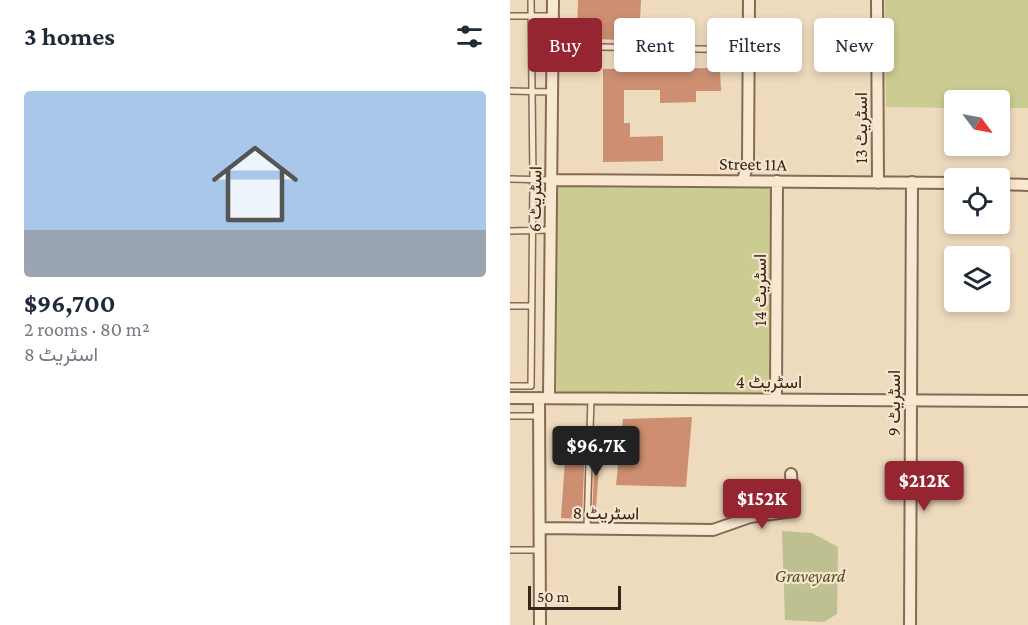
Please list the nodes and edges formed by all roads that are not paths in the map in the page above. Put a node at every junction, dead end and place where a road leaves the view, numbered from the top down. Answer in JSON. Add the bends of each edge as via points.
{"nodes":[{"id":1,"x":531,"y":0,"type":"edge"},
{"id":2,"x":553,"y":0,"type":"edge"},
{"id":3,"x":749,"y":0,"type":"edge"},
{"id":4,"x":877,"y":0,"type":"edge"},
{"id":5,"x":510,"y":16,"type":"edge"},
{"id":6,"x":531,"y":16,"type":"junction"},
{"id":7,"x":552,"y":16,"type":"joint"},
{"id":8,"x":749,"y":18,"type":"edge"},
{"id":9,"x":602,"y":47,"type":"edge"},
{"id":10,"x":707,"y":49,"type":"edge"},
{"id":11,"x":553,"y":72,"type":"edge"},
{"id":12,"x":750,"y":72,"type":"edge"},
{"id":13,"x":510,"y":92,"type":"edge"},
{"id":14,"x":531,"y":92,"type":"junction"},
{"id":15,"x":553,"y":92,"type":"junction"},
{"id":16,"x":510,"y":179,"type":"edge"},
{"id":17,"x":533,"y":179,"type":"junction"},
{"id":18,"x":551,"y":180,"type":"junction"},
{"id":19,"x":743,"y":180,"type":"junction"},
{"id":20,"x":777,"y":181,"type":"junction"},
{"id":21,"x":912,"y":182,"type":"junction"},
{"id":22,"x":878,"y":183,"type":"junction"},
{"id":23,"x":944,"y":183,"type":"edge"},
{"id":24,"x":1010,"y":184,"type":"edge"},
{"id":25,"x":1028,"y":185,"type":"edge"},
{"id":26,"x":551,"y":230,"type":"junction"},
{"id":27,"x":510,"y":231,"type":"edge"},
{"id":28,"x":532,"y":231,"type":"junction"},
{"id":29,"x":510,"y":306,"type":"edge"},
{"id":30,"x":532,"y":306,"type":"junction"},
{"id":31,"x":510,"y":386,"type":"edge"},
{"id":32,"x":510,"y":398,"type":"edge"},
{"id":33,"x":544,"y":398,"type":"junction"},
{"id":34,"x":591,"y":398,"type":"junction"},
{"id":35,"x":776,"y":399,"type":"junction"},
{"id":36,"x":910,"y":399,"type":"junction"},
{"id":37,"x":1028,"y":401,"type":"edge"},
{"id":38,"x":510,"y":416,"type":"edge"},
{"id":39,"x":540,"y":416,"type":"junction"},
{"id":40,"x":791,"y":474,"type":"dead end"},
{"id":41,"x":540,"y":528,"type":"junction"},
{"id":42,"x":587,"y":529,"type":"junction"},
{"id":43,"x":510,"y":550,"type":"edge"},
{"id":44,"x":540,"y":550,"type":"junction"},
{"id":45,"x":540,"y":625,"type":"edge"},
{"id":46,"x":910,"y":625,"type":"edge"}],
"edges":[{"from":1,"to":6,"type":"lane"},
{"from":2,"to":7,"type":"street","name":"اسٹریٹ 6"},
{"from":3,"to":8,"type":"street"},
{"from":4,"to":22,"type":"street","name":"اسٹریٹ 13"},
{"from":5,"to":6,"type":"lane"},
{"from":6,"to":7,"type":"lane"},
{"from":6,"to":14,"type":"lane"},
{"from":9,"to":10,"type":"lane"},
{"from":11,"to":15,"type":"street","name":"اسٹریٹ 6"},
{"from":12,"to":19,"type":"street","via":[[748,163]]},
{"from":13,"to":14,"type":"lane"},
{"from":14,"to":15,"type":"lane"},
{"from":14,"to":17,"type":"lane"},
{"from":15,"to":18,"type":"street","name":"اسٹریٹ 6"},
{"from":16,"to":17,"type":"lane"},
{"from":17,"to":18,"type":"lane"},
{"from":17,"to":28,"type":"lane"},
{"from":18,"to":19,"type":"street","name":"Street 11A"},
{"from":18,"to":26,"type":"street","name":"اسٹریٹ 6"},
{"from":19,"to":20,"type":"street","name":"Street 11A"},
{"from":20,"to":22,"type":"street","name":"Street 11A"},
{"from":20,"to":35,"type":"street","name":"اسٹریٹ 14"},
{"from":21,"to":22,"type":"street","name":"Street 11A"},
{"from":21,"to":23,"type":"street","name":"Street 11A"},
{"from":21,"to":36,"type":"street","name":"اسٹریٹ 9"},
{"from":24,"to":25,"type":"street"},
{"from":26,"to":28,"type":"lane"},
{"from":26,"to":33,"type":"street","name":"اسٹریٹ 6"},
{"from":27,"to":28,"type":"lane"},
{"from":28,"to":30,"type":"lane"},
{"from":29,"to":30,"type":"lane"},
{"from":30,"to":31,"type":"lane","via":[[531,386]]},
{"from":32,"to":33,"type":"street","name":"اسٹریٹ 4"},
{"from":33,"to":34,"type":"street","name":"اسٹریٹ 4"},
{"from":33,"to":39,"type":"street","name":"اسٹریٹ 6"},
{"from":34,"to":35,"type":"street","name":"اسٹریٹ 4"},
{"from":34,"to":42,"type":"lane"},
{"from":35,"to":36,"type":"street","name":"اسٹریٹ 4"},
{"from":36,"to":37,"type":"street","name":"اسٹریٹ 4"},
{"from":36,"to":46,"type":"street","name":"اسٹریٹ 9"},
{"from":38,"to":39,"type":"lane"},
{"from":39,"to":41,"type":"street","name":"اسٹریٹ 6"},
{"from":40,"to":42,"type":"street","name":"اسٹریٹ 8","via":[[794,511],[750,517],[713,530]]},
{"from":41,"to":42,"type":"street","name":"اسٹریٹ 8"},
{"from":41,"to":44,"type":"street","name":"اسٹریٹ 6"},
{"from":43,"to":44,"type":"lane"},
{"from":44,"to":45,"type":"street","name":"اسٹریٹ 6"}]}
